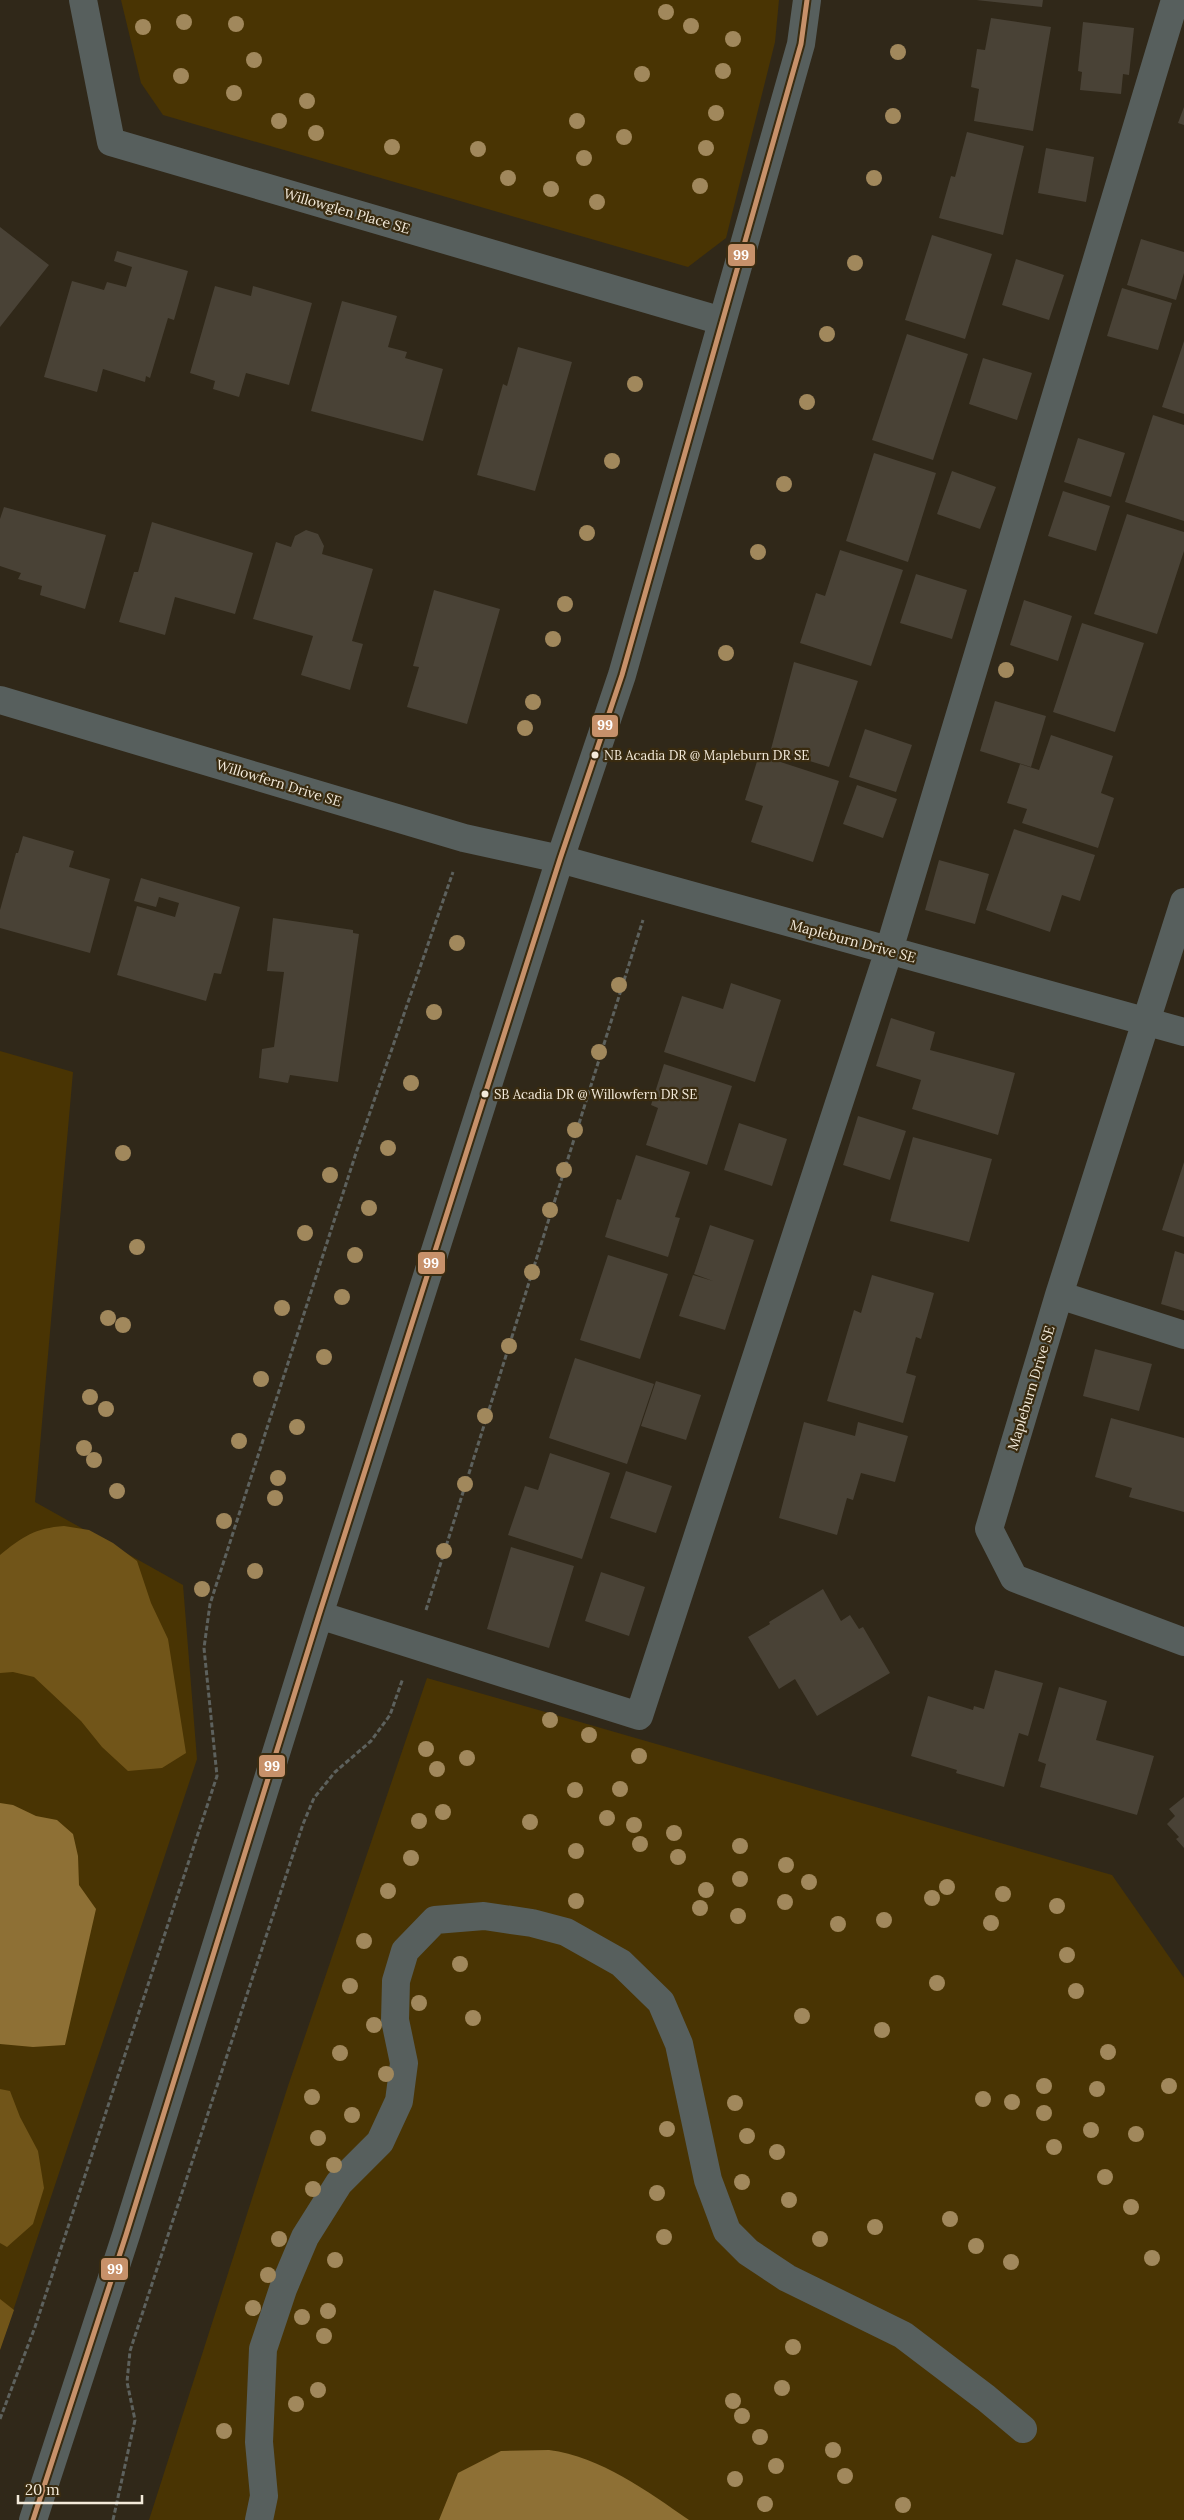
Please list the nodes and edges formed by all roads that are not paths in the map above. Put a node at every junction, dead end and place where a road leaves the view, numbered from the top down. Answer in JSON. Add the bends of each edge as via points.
{"nodes":[{"id":1,"x":83,"y":0,"type":"edge"},
{"id":2,"x":807,"y":0,"type":"edge"},
{"id":3,"x":1175,"y":0,"type":"edge"},
{"id":4,"x":722,"y":322,"type":"junction"},
{"id":5,"x":0,"y":700,"type":"edge"},
{"id":6,"x":560,"y":859,"type":"junction"},
{"id":7,"x":1184,"y":902,"type":"edge"},
{"id":8,"x":889,"y":950,"type":"junction"},
{"id":9,"x":1147,"y":1022,"type":"junction"},
{"id":10,"x":1184,"y":1032,"type":"edge"},
{"id":11,"x":1060,"y":1296,"type":"junction"},
{"id":12,"x":1184,"y":1335,"type":"edge"},
{"id":13,"x":318,"y":1615,"type":"junction"},
{"id":14,"x":1184,"y":1642,"type":"edge"},
{"id":15,"x":1023,"y":2430,"type":"dead end"},
{"id":16,"x":33,"y":2520,"type":"edge"},
{"id":17,"x":259,"y":2520,"type":"edge"}],
"edges":[{"from":1,"to":4,"type":"street","name":"Willowglen Place SE","via":[[111,142]]},
{"from":2,"to":4,"type":"street","via":[[801,44]]},
{"from":3,"to":8,"type":"street"},
{"from":4,"to":6,"type":"street","via":[[622,675]]},
{"from":5,"to":6,"type":"street","name":"Willowfern Drive SE","via":[[464,838]]},
{"from":6,"to":8,"type":"street","name":"Mapleburn Drive SE"},
{"from":6,"to":13,"type":"street"},
{"from":7,"to":9,"type":"street"},
{"from":8,"to":9,"type":"street","name":"Mapleburn Drive SE"},
{"from":8,"to":13,"type":"street","via":[[639,1716]]},
{"from":9,"to":10,"type":"street","name":"Mapleburn Drive SE"},
{"from":9,"to":11,"type":"street","name":"Mapleburn Drive SE"},
{"from":11,"to":12,"type":"street"},
{"from":11,"to":14,"type":"street","name":"Mapleburn Drive SE","via":[[989,1529],[1014,1578]]},
{"from":13,"to":16,"type":"street","via":[[129,2226]]},
{"from":15,"to":17,"type":"street","via":[[903,2335],[787,2278],[748,2252],[727,2231],[708,2180],[679,2044],[661,2002],[621,1963],[566,1932],[532,1923],[484,1916],[435,1920],[405,1951],[396,1981],[395,2020],[404,2063],[399,2101],[380,2142],[339,2183],[305,2236],[263,2348],[259,2442],[264,2496]]}]}
